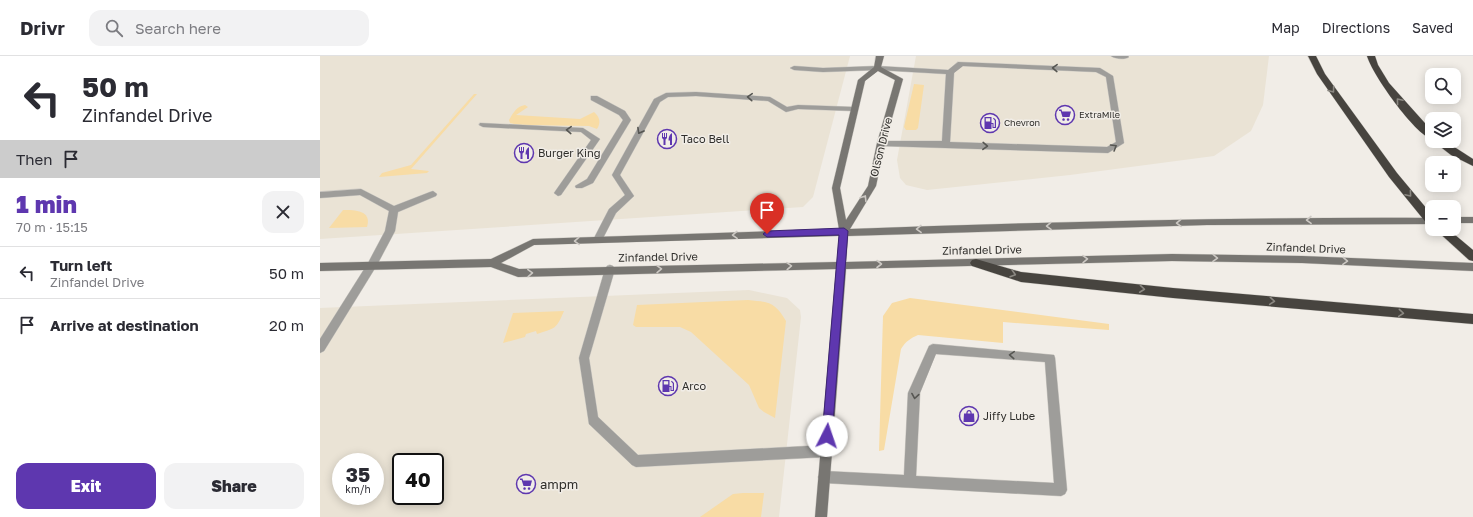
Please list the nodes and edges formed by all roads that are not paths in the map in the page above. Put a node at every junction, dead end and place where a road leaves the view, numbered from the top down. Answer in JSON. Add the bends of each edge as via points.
{"nodes":[{"id":1,"x":880,"y":56,"type":"edge"},
{"id":2,"x":1115,"y":56,"type":"edge"},
{"id":3,"x":1312,"y":56,"type":"edge"},
{"id":4,"x":1372,"y":56,"type":"edge"},
{"id":5,"x":1125,"y":57,"type":"edge"},
{"id":6,"x":794,"y":68,"type":"dead end"},
{"id":7,"x":877,"y":68,"type":"junction"},
{"id":8,"x":950,"y":72,"type":"junction"},
{"id":9,"x":594,"y":98,"type":"dead end"},
{"id":10,"x":854,"y":109,"type":"junction"},
{"id":11,"x":484,"y":125,"type":"dead end"},
{"id":12,"x":1425,"y":131,"type":"edge"},
{"id":13,"x":881,"y":143,"type":"junction"},
{"id":14,"x":946,"y":144,"type":"junction"},
{"id":15,"x":1448,"y":148,"type":"edge"},
{"id":16,"x":1473,"y":163,"type":"edge"},
{"id":17,"x":579,"y":186,"type":"dead end"},
{"id":18,"x":558,"y":193,"type":"dead end"},
{"id":19,"x":433,"y":194,"type":"dead end"},
{"id":20,"x":320,"y":195,"type":"edge"},
{"id":21,"x":394,"y":210,"type":"junction"},
{"id":22,"x":1425,"y":213,"type":"edge"},
{"id":23,"x":1461,"y":220,"type":"edge"},
{"id":24,"x":1473,"y":220,"type":"edge"},
{"id":25,"x":1425,"y":221,"type":"edge"},
{"id":26,"x":844,"y":231,"type":"junction"},
{"id":27,"x":1449,"y":236,"type":"edge"},
{"id":28,"x":598,"y":240,"type":"junction"},
{"id":29,"x":1473,"y":257,"type":"edge"},
{"id":30,"x":492,"y":263,"type":"junction"},
{"id":31,"x":976,"y":263,"type":"junction"},
{"id":32,"x":840,"y":264,"type":"junction"},
{"id":33,"x":372,"y":265,"type":"junction"},
{"id":34,"x":320,"y":267,"type":"edge"},
{"id":35,"x":1473,"y":267,"type":"edge"},
{"id":36,"x":610,"y":270,"type":"junction"},
{"id":37,"x":1473,"y":319,"type":"edge"},
{"id":38,"x":320,"y":348,"type":"edge"},
{"id":39,"x":826,"y":451,"type":"junction"},
{"id":40,"x":824,"y":477,"type":"junction"},
{"id":41,"x":910,"y":482,"type":"junction"},
{"id":42,"x":821,"y":517,"type":"edge"}],
"edges":[{"from":1,"to":7,"type":"main road"},
{"from":2,"to":5,"type":"lane"},
{"from":3,"to":22,"type":"highway","one_way":true,"via":[[1321,74],[1393,175]]},
{"from":12,"to":4,"type":"highway","one_way":true,"via":[[1386,84],[1372,62]]},
{"from":6,"to":7,"type":"lane"},
{"from":7,"to":8,"type":"lane"},
{"from":7,"to":10,"type":"main road","name":"Olson Drive","via":[[862,80]]},
{"from":7,"to":13,"type":"main road","name":"Olson Drive","via":[[899,79]]},
{"from":8,"to":14,"type":"lane"},
{"from":14,"to":8,"type":"lane","one_way":true,"via":[[1108,150],[1120,143],[1109,76],[1097,70],[961,64]]},
{"from":9,"to":17,"type":"lane","via":[[622,113],[627,120],[590,181]]},
{"from":10,"to":26,"type":"main road","name":"Olson Drive","via":[[836,188]]},
{"from":10,"to":28,"type":"lane","one_way":true,"via":[[786,110],[770,99],[696,94],[666,95],[657,101],[616,175],[630,196],[612,212]]},
{"from":18,"to":11,"type":"lane","one_way":true,"via":[[596,139],[583,130]]},
{"from":13,"to":14,"type":"lane"},
{"from":26,"to":13,"type":"main road","name":"Olson Drive","one_way":true,"via":[[872,186]]},
{"from":15,"to":16,"type":"highway"},
{"from":19,"to":21,"type":"lane"},
{"from":20,"to":21,"type":"lane","via":[[361,192]]},
{"from":21,"to":33,"type":"lane","via":[[390,231]]},
{"from":23,"to":24,"type":"main road"},
{"from":25,"to":26,"type":"main road","name":"Zinfandel Drive","one_way":true,"via":[[1348,219]]},
{"from":26,"to":28,"type":"main road","name":"Zinfandel Drive","one_way":true},
{"from":26,"to":32,"type":"main road","name":"Olson Drive"},
{"from":27,"to":29,"type":"highway"},
{"from":28,"to":30,"type":"main road","name":"Zinfandel Drive","one_way":true,"via":[[533,242]]},
{"from":30,"to":33,"type":"main road","name":"Zinfandel Drive"},
{"from":30,"to":36,"type":"main road","name":"Zinfandel Drive","one_way":true,"via":[[518,273]]},
{"from":32,"to":31,"type":"main road","name":"Zinfandel Drive","one_way":true},
{"from":31,"to":35,"type":"main road","name":"Zinfandel Drive","one_way":true,"via":[[1198,258],[1311,259]]},
{"from":31,"to":37,"type":"highway","one_way":true,"via":[[1021,277]]},
{"from":36,"to":32,"type":"main road","name":"Zinfandel Drive","one_way":true},
{"from":32,"to":39,"type":"main road","name":"Olson Drive"},
{"from":33,"to":34,"type":"main road","name":"Zinfandel Drive"},
{"from":33,"to":38,"type":"lane"},
{"from":36,"to":39,"type":"lane","via":[[584,358],[593,420],[636,461]]},
{"from":39,"to":40,"type":"main road","name":"Olson Drive"},
{"from":40,"to":41,"type":"lane"},
{"from":40,"to":42,"type":"main road","name":"Olson Drive"},
{"from":41,"to":41,"type":"lane","one_way":true,"via":[[1061,490],[1050,358],[933,349],[914,394]]}]}
